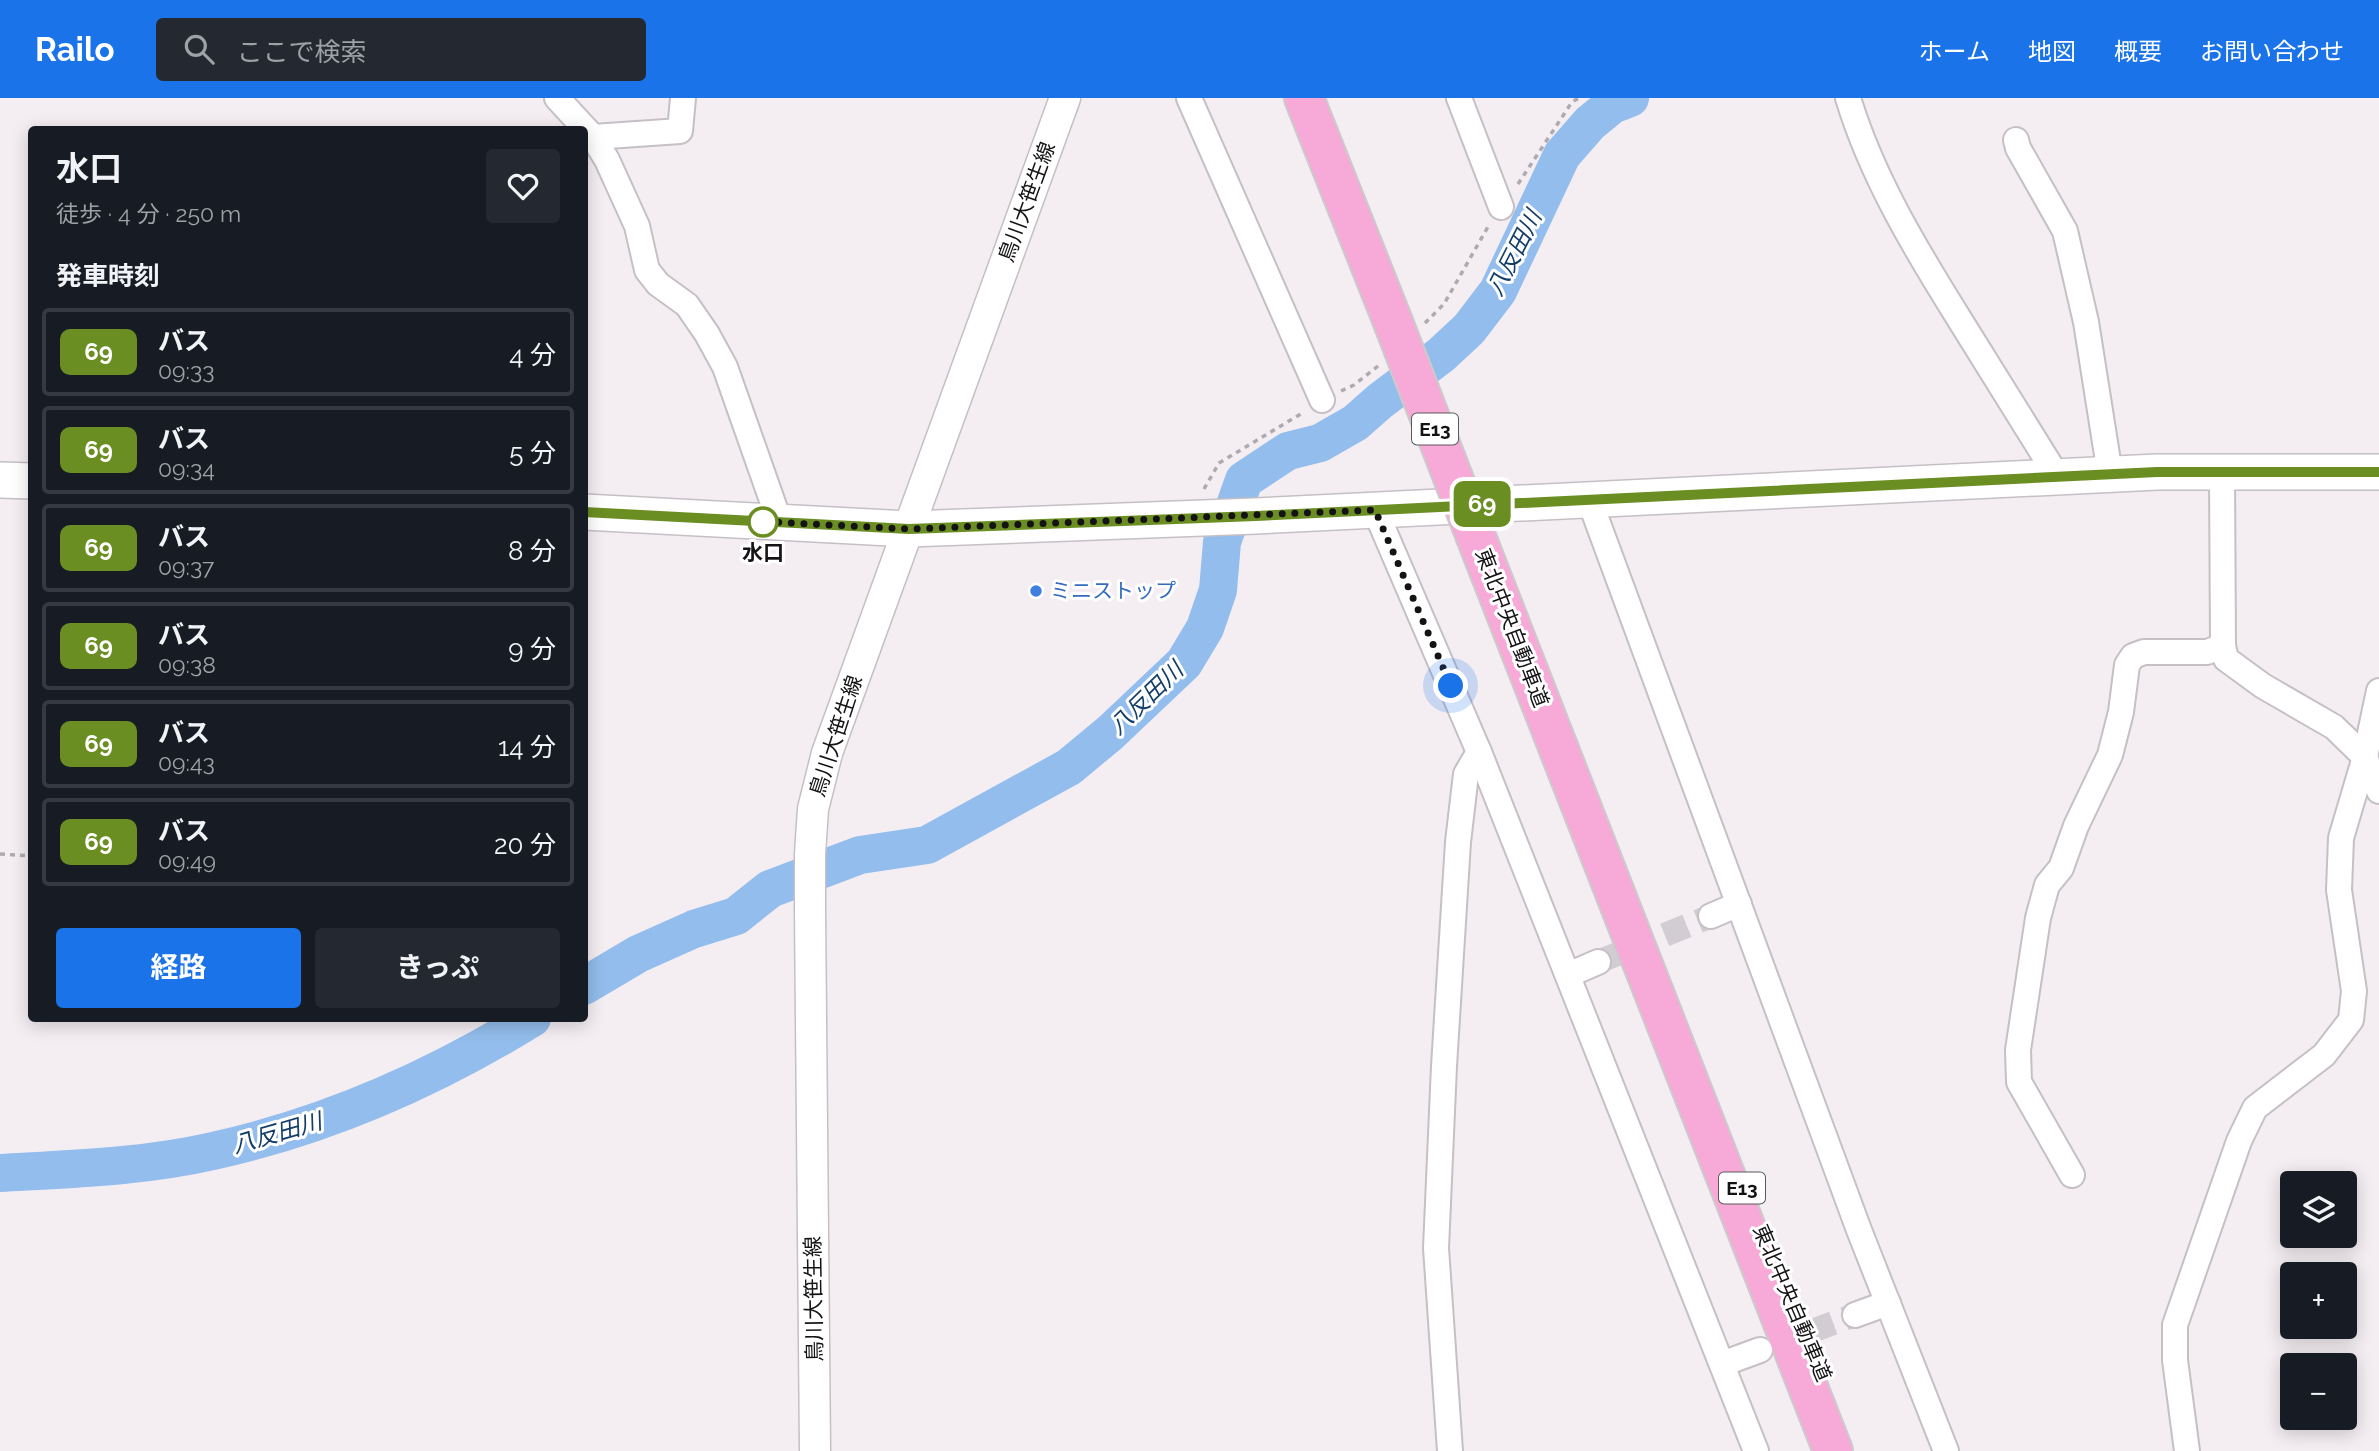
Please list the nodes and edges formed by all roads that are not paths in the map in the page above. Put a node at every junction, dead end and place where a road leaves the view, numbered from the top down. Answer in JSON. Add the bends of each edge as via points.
{"nodes":[{"id":1,"x":556,"y":98,"type":"edge"},
{"id":2,"x":683,"y":98,"type":"edge"},
{"id":3,"x":1065,"y":98,"type":"edge"},
{"id":4,"x":1189,"y":98,"type":"edge"},
{"id":5,"x":1303,"y":98,"type":"edge"},
{"id":6,"x":1459,"y":98,"type":"edge"},
{"id":7,"x":1848,"y":98,"type":"edge"},
{"id":8,"x":576,"y":126,"type":"edge"},
{"id":9,"x":588,"y":129,"type":"edge"},
{"id":10,"x":588,"y":140,"type":"edge"},
{"id":11,"x":2016,"y":141,"type":"dead end"},
{"id":12,"x":1501,"y":207,"type":"dead end"},
{"id":13,"x":1322,"y":400,"type":"dead end"},
{"id":14,"x":2222,"y":471,"type":"junction"},
{"id":15,"x":2379,"y":472,"type":"edge"},
{"id":16,"x":2110,"y":474,"type":"junction"},
{"id":17,"x":2057,"y":476,"type":"junction"},
{"id":18,"x":0,"y":480,"type":"edge"},
{"id":19,"x":28,"y":481,"type":"edge"},
{"id":20,"x":1589,"y":499,"type":"junction"},
{"id":21,"x":1375,"y":510,"type":"junction"},
{"id":22,"x":588,"y":512,"type":"edge"},
{"id":23,"x":780,"y":523,"type":"junction"},
{"id":24,"x":909,"y":529,"type":"junction"},
{"id":25,"x":2223,"y":646,"type":"junction"},
{"id":26,"x":2379,"y":691,"type":"edge"},
{"id":27,"x":1479,"y":752,"type":"junction"},
{"id":28,"x":2365,"y":757,"type":"junction"},
{"id":29,"x":2379,"y":791,"type":"edge"},
{"id":30,"x":1739,"y":904,"type":"junction"},
{"id":31,"x":1711,"y":916,"type":"tunnel mouth"},
{"id":32,"x":1628,"y":924,"type":"junction"},
{"id":33,"x":1598,"y":962,"type":"tunnel mouth"},
{"id":34,"x":1568,"y":975,"type":"junction"},
{"id":35,"x":2072,"y":1175,"type":"dead end"},
{"id":36,"x":1888,"y":1303,"type":"junction"},
{"id":37,"x":1854,"y":1315,"type":"tunnel mouth"},
{"id":38,"x":1760,"y":1350,"type":"tunnel mouth"},
{"id":39,"x":1721,"y":1364,"type":"junction"},
{"id":40,"x":816,"y":1451,"type":"edge"},
{"id":41,"x":1450,"y":1451,"type":"edge"},
{"id":42,"x":1756,"y":1451,"type":"edge"},
{"id":43,"x":1833,"y":1451,"type":"edge"},
{"id":44,"x":1856,"y":1451,"type":"edge"},
{"id":45,"x":1946,"y":1451,"type":"edge"},
{"id":46,"x":2187,"y":1451,"type":"edge"}],
"edges":[{"from":1,"to":8,"type":"street"},
{"from":2,"to":9,"type":"street","via":[[680,131]]},
{"from":3,"to":24,"type":"street","name":"鳥川大笹生線"},
{"from":4,"to":13,"type":"street"},
{"from":5,"to":32,"type":"highway","name":"東北中央自動車道","number":"E13","bridge":true},
{"from":6,"to":12,"type":"street"},
{"from":7,"to":17,"type":"street","via":[[1880,183]]},
{"from":10,"to":23,"type":"street","via":[[607,160],[637,226],[647,270],[687,305],[725,367]]},
{"from":11,"to":16,"type":"street","via":[[2065,231],[2086,322]]},
{"from":14,"to":15,"type":"main road"},
{"from":14,"to":16,"type":"main road"},
{"from":14,"to":25,"type":"street"},
{"from":16,"to":17,"type":"main road"},
{"from":17,"to":20,"type":"main road"},
{"from":18,"to":19,"type":"main road"},
{"from":20,"to":21,"type":"main road"},
{"from":20,"to":30,"type":"street"},
{"from":21,"to":24,"type":"main road"},
{"from":21,"to":27,"type":"street"},
{"from":22,"to":23,"type":"main road"},
{"from":23,"to":24,"type":"main road"},
{"from":24,"to":40,"type":"street","name":"鳥川大笹生線","via":[[827,753],[813,809]]},
{"from":25,"to":28,"type":"street","via":[[2226,659],[2263,687],[2334,727]]},
{"from":25,"to":35,"type":"street","via":[[2207,652],[2133,656],[2127,665],[2110,755],[2061,867],[2047,885],[2018,1050],[2019,1082]]},
{"from":26,"to":28,"type":"street"},
{"from":27,"to":34,"type":"street"},
{"from":27,"to":41,"type":"street","via":[[1465,774],[1458,842],[1436,1235]]},
{"from":28,"to":29,"type":"street"},
{"from":28,"to":46,"type":"street","via":[[2341,838],[2339,890],[2354,991],[2351,1020],[2324,1055],[2255,1108],[2239,1141],[2175,1325]]},
{"from":30,"to":31,"type":"street"},
{"from":30,"to":36,"type":"street"},
{"from":32,"to":43,"type":"highway","name":"東北中央自動車道","number":"E13"},
{"from":32,"to":44,"type":"highway","name":"東北中央自動車道","number":"E13"},
{"from":33,"to":34,"type":"street"},
{"from":34,"to":39,"type":"street"},
{"from":36,"to":37,"type":"street"},
{"from":36,"to":45,"type":"street"},
{"from":38,"to":39,"type":"street"},
{"from":39,"to":42,"type":"street"}]}
